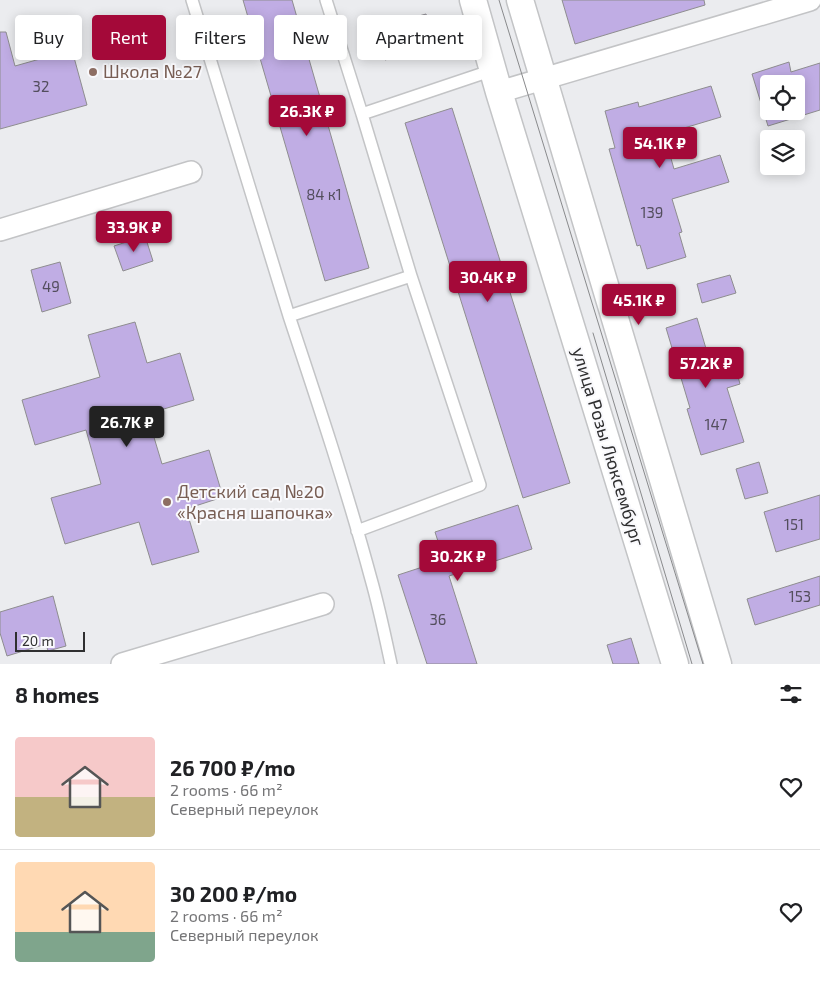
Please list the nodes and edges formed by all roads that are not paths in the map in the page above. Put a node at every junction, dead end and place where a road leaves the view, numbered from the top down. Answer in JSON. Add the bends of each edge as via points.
{"nodes":[{"id":1,"x":192,"y":0,"type":"edge"},
{"id":2,"x":326,"y":0,"type":"edge"},
{"id":3,"x":473,"y":0,"type":"edge"},
{"id":4,"x":520,"y":0,"type":"edge"},
{"id":5,"x":810,"y":0,"type":"edge"},
{"id":6,"x":544,"y":79,"type":"junction"},
{"id":7,"x":496,"y":81,"type":"junction"},
{"id":8,"x":362,"y":114,"type":"junction"},
{"id":9,"x":191,"y":172,"type":"dead end"},
{"id":10,"x":0,"y":230,"type":"edge"},
{"id":11,"x":411,"y":276,"type":"junction"},
{"id":12,"x":290,"y":316,"type":"junction"},
{"id":13,"x":358,"y":531,"type":"junction"},
{"id":14,"x":323,"y":604,"type":"dead end"},
{"id":15,"x":122,"y":664,"type":"edge"},
{"id":16,"x":391,"y":664,"type":"edge"},
{"id":17,"x":675,"y":664,"type":"edge"},
{"id":18,"x":718,"y":664,"type":"edge"}],
"edges":[{"from":1,"to":12,"type":"lane"},
{"from":2,"to":8,"type":"lane"},
{"from":3,"to":7,"type":"street","name":"улица Розы Люксембург"},
{"from":4,"to":6,"type":"street"},
{"from":5,"to":6,"type":"street"},
{"from":6,"to":7,"type":"street"},
{"from":6,"to":18,"type":"street"},
{"from":7,"to":8,"type":"lane"},
{"from":7,"to":17,"type":"street","name":"улица Розы Люксембург"},
{"from":8,"to":11,"type":"lane"},
{"from":9,"to":10,"type":"street"},
{"from":11,"to":12,"type":"lane"},
{"from":11,"to":13,"type":"lane","via":[[480,485]]},
{"from":12,"to":13,"type":"lane"},
{"from":13,"to":16,"type":"lane"},
{"from":14,"to":15,"type":"street"}]}
